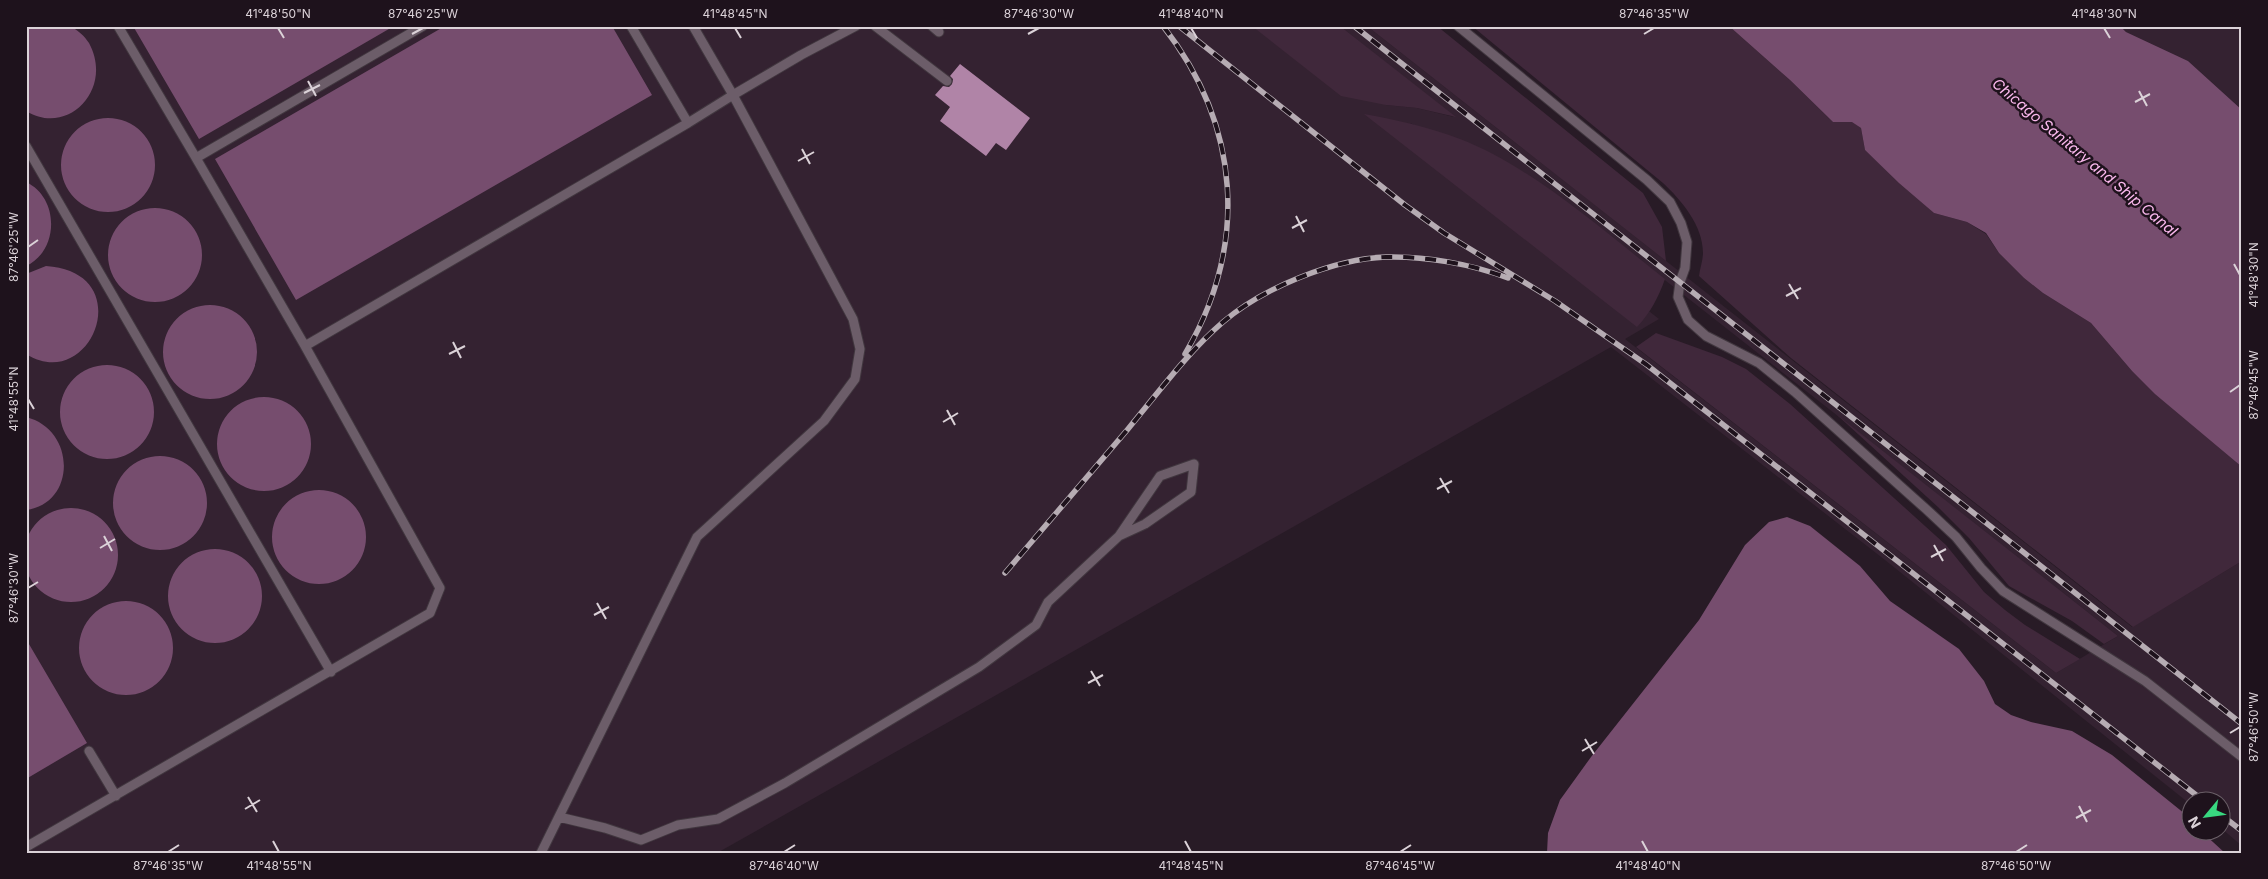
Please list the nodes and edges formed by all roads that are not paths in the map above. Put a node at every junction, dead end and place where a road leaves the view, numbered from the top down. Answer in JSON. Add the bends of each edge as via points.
{"nodes":[{"id":1,"x":118,"y":26,"type":"edge"},
{"id":2,"x":423,"y":26,"type":"edge"},
{"id":3,"x":631,"y":26,"type":"edge"},
{"id":4,"x":693,"y":26,"type":"edge"},
{"id":5,"x":856,"y":26,"type":"edge"},
{"id":6,"x":874,"y":26,"type":"edge"},
{"id":7,"x":1458,"y":26,"type":"edge"},
{"id":8,"x":947,"y":81,"type":"dead end"},
{"id":9,"x":733,"y":95,"type":"junction"},
{"id":10,"x":688,"y":123,"type":"junction"},
{"id":11,"x":26,"y":146,"type":"edge"},
{"id":12,"x":196,"y":158,"type":"junction"},
{"id":13,"x":305,"y":346,"type":"junction"},
{"id":14,"x":1119,"y":536,"type":"junction"},
{"id":15,"x":331,"y":672,"type":"junction"},
{"id":16,"x":89,"y":751,"type":"dead end"},
{"id":17,"x":2242,"y":758,"type":"edge"},
{"id":18,"x":116,"y":796,"type":"junction"},
{"id":19,"x":559,"y":817,"type":"junction"},
{"id":20,"x":26,"y":847,"type":"edge"},
{"id":21,"x":541,"y":853,"type":"edge"}],
"edges":[{"from":1,"to":12,"type":"lane"},
{"from":2,"to":12,"type":"lane"},
{"from":3,"to":10,"type":"lane"},
{"from":4,"to":9,"type":"lane"},
{"from":5,"to":9,"type":"lane"},
{"from":6,"to":8,"type":"lane"},
{"from":7,"to":17,"type":"lane","via":[[1670,202],[1687,242],[1678,297],[1688,320],[1706,336],[1759,363],[1795,392],[1926,508],[2003,591],[2145,681]]},
{"from":9,"to":10,"type":"lane"},
{"from":9,"to":19,"type":"lane","via":[[853,319],[860,349],[855,379],[824,421],[697,537]]},
{"from":10,"to":13,"type":"lane"},
{"from":11,"to":15,"type":"lane"},
{"from":12,"to":13,"type":"lane"},
{"from":13,"to":15,"type":"lane","via":[[440,588],[430,614]]},
{"from":14,"to":14,"type":"lane","via":[[1145,524],[1191,492],[1194,464],[1160,476]]},
{"from":14,"to":19,"type":"lane","via":[[1048,602],[1036,625],[979,667],[718,819],[678,824],[641,840]]},
{"from":15,"to":18,"type":"lane"},
{"from":16,"to":18,"type":"lane"},
{"from":18,"to":20,"type":"lane"},
{"from":19,"to":21,"type":"lane"}]}
